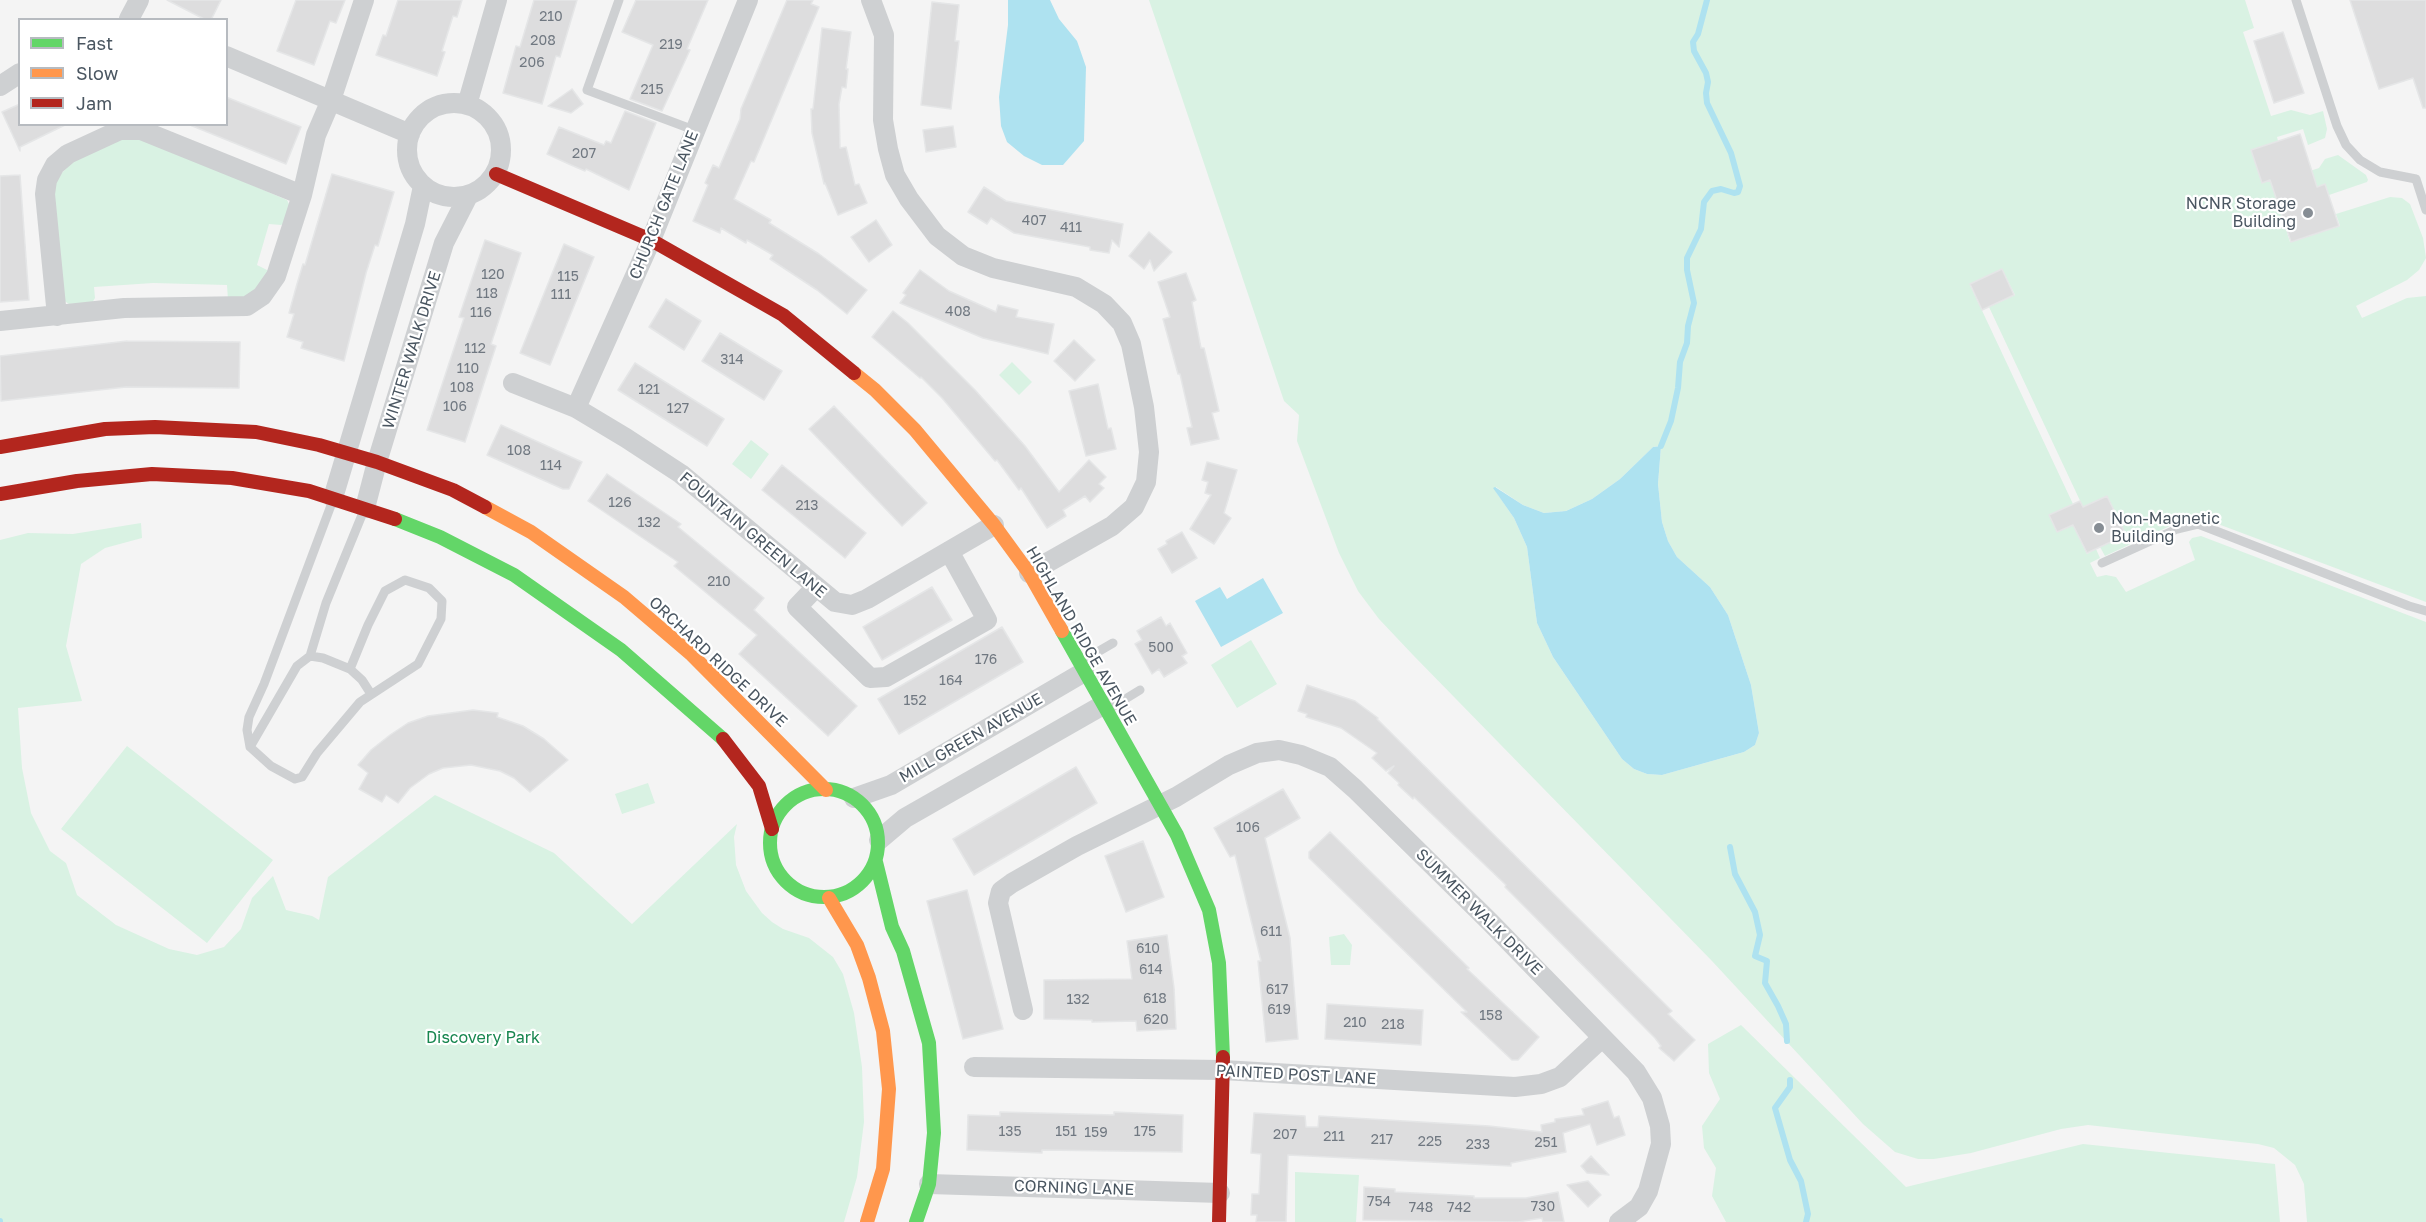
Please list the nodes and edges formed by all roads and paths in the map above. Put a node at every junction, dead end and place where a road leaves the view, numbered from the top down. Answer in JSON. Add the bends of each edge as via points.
{"nodes":[{"id":1,"x":139,"y":0,"type":"edge"},
{"id":2,"x":364,"y":0,"type":"edge"},
{"id":3,"x":497,"y":0,"type":"edge"},
{"id":4,"x":619,"y":0,"type":"edge"},
{"id":5,"x":748,"y":0,"type":"edge"},
{"id":6,"x":871,"y":0,"type":"edge"},
{"id":7,"x":2296,"y":0,"type":"edge"},
{"id":8,"x":130,"y":18,"type":"edge"},
{"id":9,"x":228,"y":57,"type":"edge"},
{"id":10,"x":18,"y":74,"type":"edge"},
{"id":11,"x":0,"y":86,"type":"edge"},
{"id":12,"x":331,"y":100,"type":"junction"},
{"id":13,"x":467,"y":105,"type":"junction"},
{"id":14,"x":694,"y":130,"type":"junction"},
{"id":15,"x":410,"y":134,"type":"junction"},
{"id":16,"x":496,"y":174,"type":"junction"},
{"id":17,"x":423,"y":186,"type":"junction"},
{"id":18,"x":302,"y":195,"type":"junction"},
{"id":19,"x":468,"y":196,"type":"junction"},
{"id":20,"x":2426,"y":210,"type":"edge"},
{"id":21,"x":651,"y":240,"type":"junction"},
{"id":22,"x":57,"y":316,"type":"junction"},
{"id":23,"x":0,"y":321,"type":"edge"},
{"id":24,"x":513,"y":382,"type":"dead end"},
{"id":25,"x":576,"y":408,"type":"junction"},
{"id":26,"x":0,"y":447,"type":"edge"},
{"id":27,"x":346,"y":453,"type":"junction"},
{"id":28,"x":377,"y":462,"type":"junction"},
{"id":29,"x":0,"y":494,"type":"edge"},
{"id":30,"x":333,"y":498,"type":"junction"},
{"id":31,"x":365,"y":508,"type":"junction"},
{"id":32,"x":994,"y":525,"type":"junction"},
{"id":33,"x":949,"y":551,"type":"junction"},
{"id":34,"x":2102,"y":563,"type":"dead end"},
{"id":35,"x":1029,"y":573,"type":"junction"},
{"id":36,"x":816,"y":587,"type":"junction"},
{"id":37,"x":2426,"y":610,"type":"edge"},
{"id":38,"x":1113,"y":643,"type":"dead end"},
{"id":39,"x":310,"y":656,"type":"junction"},
{"id":40,"x":1081,"y":667,"type":"junction"},
{"id":41,"x":350,"y":669,"type":"junction"},
{"id":42,"x":1140,"y":690,"type":"dead end"},
{"id":43,"x":371,"y":694,"type":"junction"},
{"id":44,"x":1105,"y":707,"type":"junction"},
{"id":45,"x":250,"y":747,"type":"junction"},
{"id":46,"x":826,"y":790,"type":"junction"},
{"id":47,"x":854,"y":798,"type":"junction"},
{"id":48,"x":1161,"y":805,"type":"junction"},
{"id":49,"x":772,"y":829,"type":"junction"},
{"id":50,"x":879,"y":840,"type":"junction"},
{"id":51,"x":876,"y":862,"type":"junction"},
{"id":52,"x":829,"y":898,"type":"junction"},
{"id":53,"x":1023,"y":1010,"type":"dead end"},
{"id":54,"x":1602,"y":1038,"type":"junction"},
{"id":55,"x":974,"y":1067,"type":"dead end"},
{"id":56,"x":1223,"y":1070,"type":"junction"},
{"id":57,"x":929,"y":1184,"type":"junction"},
{"id":58,"x":1220,"y":1193,"type":"junction"},
{"id":59,"x":867,"y":1222,"type":"edge"},
{"id":60,"x":916,"y":1222,"type":"edge"},
{"id":61,"x":1219,"y":1222,"type":"edge"},
{"id":62,"x":1619,"y":1222,"type":"edge"}],
"edges":[{"from":1,"to":8,"type":"street"},
{"from":2,"to":12,"type":"street"},
{"from":3,"to":13,"type":"street"},
{"from":4,"to":14,"type":"lane","via":[[587,90]]},
{"from":5,"to":14,"type":"street","name":"CHURCH GATE LANE"},
{"from":6,"to":35,"type":"street","via":[[884,35],[888,149],[895,175],[909,199],[937,236],[963,256],[993,268],[1076,287],[1104,304],[1122,323],[1131,344],[1149,452],[1146,482],[1134,507],[1112,526]]},
{"from":7,"to":20,"type":"lane","via":[[2346,145],[2360,160],[2380,172],[2416,179]]},
{"from":9,"to":12,"type":"street"},
{"from":10,"to":11,"type":"street"},
{"from":12,"to":15,"type":"street"},
{"from":12,"to":18,"type":"street","via":[[316,135]]},
{"from":13,"to":15,"type":"street","via":[[445,104],[428,111]]},
{"from":13,"to":16,"type":"street","via":[[485,113],[498,133],[501,159]]},
{"from":14,"to":21,"type":"street","name":"CHURCH GATE LANE"},
{"from":15,"to":17,"type":"street","via":[[407,158],[414,177]]},
{"from":16,"to":19,"type":"street"},
{"from":16,"to":21,"type":"street","name":"HIGHLAND RIDGE AVENUE"},
{"from":17,"to":19,"type":"street","via":[[448,198]]},
{"from":17,"to":27,"type":"street","name":"WINTER WALK DRIVE"},
{"from":18,"to":22,"type":"street","via":[[276,276],[262,297],[247,306],[124,308]]},
{"from":18,"to":22,"type":"street","via":[[141,130],[120,130],[68,154],[55,165],[45,194]]},
{"from":19,"to":28,"type":"street","name":"WINTER WALK DRIVE","via":[[444,243]]},
{"from":21,"to":25,"type":"street","name":"CHURCH GATE LANE"},
{"from":21,"to":32,"type":"street","name":"HIGHLAND RIDGE AVENUE","via":[[783,315],[830,352],[915,430]]},
{"from":22,"to":23,"type":"street"},
{"from":24,"to":25,"type":"street","name":"FOUNTAIN GREEN LANE"},
{"from":25,"to":36,"type":"street","name":"FOUNTAIN GREEN LANE","via":[[681,474]]},
{"from":26,"to":27,"type":"street","name":"ORCHARD RIDGE DRIVE","via":[[105,429],[155,427],[256,432]]},
{"from":27,"to":28,"type":"street","name":"ORCHARD RIDGE DRIVE"},
{"from":27,"to":30,"type":"street","name":"WINTER WALK DRIVE"},
{"from":28,"to":31,"type":"street","name":"WINTER WALK DRIVE"},
{"from":28,"to":46,"type":"street","name":"ORCHARD RIDGE DRIVE","via":[[453,490],[531,532],[607,584],[692,655]]},
{"from":29,"to":30,"type":"street","via":[[152,474],[232,478],[309,490]]},
{"from":30,"to":31,"type":"street"},
{"from":30,"to":45,"type":"lane","via":[[249,717]]},
{"from":31,"to":39,"type":"lane","via":[[326,603]]},
{"from":31,"to":49,"type":"street","via":[[440,537],[514,575],[621,650],[726,742],[759,786]]},
{"from":32,"to":33,"type":"street","name":"FOUNTAIN GREEN LANE"},
{"from":32,"to":35,"type":"street","name":"HIGHLAND RIDGE AVENUE"},
{"from":33,"to":36,"type":"street","name":"FOUNTAIN GREEN LANE","via":[[852,604],[835,602]]},
{"from":33,"to":36,"type":"street","via":[[987,620],[886,677],[870,678],[797,607]]},
{"from":34,"to":37,"type":"lane","via":[[2177,529],[2198,524]]},
{"from":35,"to":40,"type":"street","name":"HIGHLAND RIDGE AVENUE"},
{"from":38,"to":40,"type":"lane"},
{"from":39,"to":41,"type":"lane"},
{"from":39,"to":45,"type":"lane","via":[[297,666]]},
{"from":40,"to":44,"type":"street","name":"HIGHLAND RIDGE AVENUE"},
{"from":40,"to":47,"type":"street","name":"MILL GREEN AVENUE","via":[[883,789]]},
{"from":41,"to":43,"type":"lane"},
{"from":41,"to":43,"type":"lane","via":[[385,591],[405,580],[429,588],[442,601],[441,619],[418,664]]},
{"from":42,"to":44,"type":"lane"},
{"from":43,"to":45,"type":"lane","via":[[343,720],[302,777],[295,779],[271,766]]},
{"from":44,"to":48,"type":"street","name":"HIGHLAND RIDGE AVENUE"},
{"from":44,"to":50,"type":"street","via":[[905,818]]},
{"from":46,"to":47,"type":"street"},
{"from":46,"to":49,"type":"street","via":[[810,790],[793,798],[782,808]]},
{"from":47,"to":50,"type":"street","via":[[872,815]]},
{"from":48,"to":53,"type":"street","name":"SUMMER WALK DRIVE","via":[[1077,846],[1001,891],[998,903]]},
{"from":48,"to":54,"type":"street","name":"SUMMER WALK DRIVE","via":[[1257,753],[1279,750],[1330,767],[1490,922]]},
{"from":48,"to":56,"type":"street","name":"HIGHLAND RIDGE AVENUE","via":[[1209,910],[1219,963]]},
{"from":49,"to":52,"type":"street","via":[[773,862],[787,883],[799,892]]},
{"from":50,"to":51,"type":"street"},
{"from":51,"to":52,"type":"street","via":[[867,878],[850,892]]},
{"from":51,"to":57,"type":"street","via":[[928,1043],[934,1133]]},
{"from":52,"to":59,"type":"street","via":[[857,945],[883,1031],[889,1089],[883,1169]]},
{"from":54,"to":56,"type":"street","name":"PAINTED POST LANE","via":[[1560,1077],[1515,1087]]},
{"from":54,"to":62,"type":"street","name":"SUMMER WALK DRIVE","via":[[1636,1072],[1652,1098],[1660,1126],[1661,1144],[1648,1191],[1639,1207]]},
{"from":55,"to":56,"type":"street","name":"PAINTED POST LANE"},
{"from":56,"to":58,"type":"street","name":"HIGHLAND RIDGE AVENUE"},
{"from":57,"to":58,"type":"street","name":"CORNING LANE"},
{"from":57,"to":60,"type":"street"},
{"from":58,"to":61,"type":"street","name":"HIGHLAND RIDGE AVENUE"}]}
